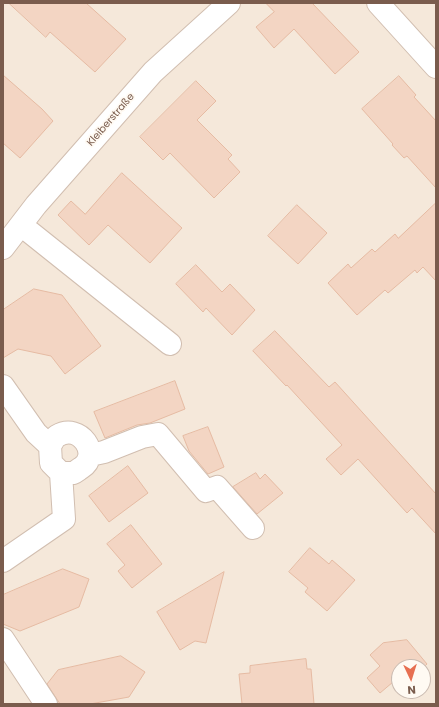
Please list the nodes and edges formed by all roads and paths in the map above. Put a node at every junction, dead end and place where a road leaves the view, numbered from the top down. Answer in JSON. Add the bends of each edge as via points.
{"nodes":[{"id":1,"x":229,"y":3,"type":"edge"},
{"id":2,"x":378,"y":3,"type":"edge"},
{"id":3,"x":436,"y":67,"type":"edge"},
{"id":4,"x":21,"y":225,"type":"junction"},
{"id":5,"x":3,"y":248,"type":"edge"},
{"id":6,"x":170,"y":344,"type":"dead end"},
{"id":7,"x":3,"y":386,"type":"edge"},
{"id":8,"x":50,"y":446,"type":"junction"},
{"id":9,"x":90,"y":455,"type":"junction"},
{"id":10,"x":61,"y":473,"type":"junction"},
{"id":11,"x":253,"y":528,"type":"dead end"},
{"id":12,"x":3,"y":561,"type":"edge"},
{"id":13,"x":3,"y":639,"type":"edge"},
{"id":14,"x":46,"y":704,"type":"edge"}],
"edges":[{"from":1,"to":4,"type":"street","name":"Kleiberstraße","via":[[153,72]]},
{"from":2,"to":3,"type":"street"},
{"from":4,"to":5,"type":"street","name":"Kleiberstraße"},
{"from":4,"to":6,"type":"street"},
{"from":7,"to":8,"type":"street","via":[[36,433]]},
{"from":8,"to":9,"type":"street","via":[[57,437],[70,432],[80,436],[88,444]]},
{"from":8,"to":10,"type":"street","via":[[51,463]]},
{"from":9,"to":10,"type":"street","via":[[86,465],[74,473]]},
{"from":9,"to":11,"type":"street","via":[[158,434],[206,490],[217,487]]},
{"from":10,"to":12,"type":"street","via":[[64,519]]},
{"from":13,"to":14,"type":"street"}]}
